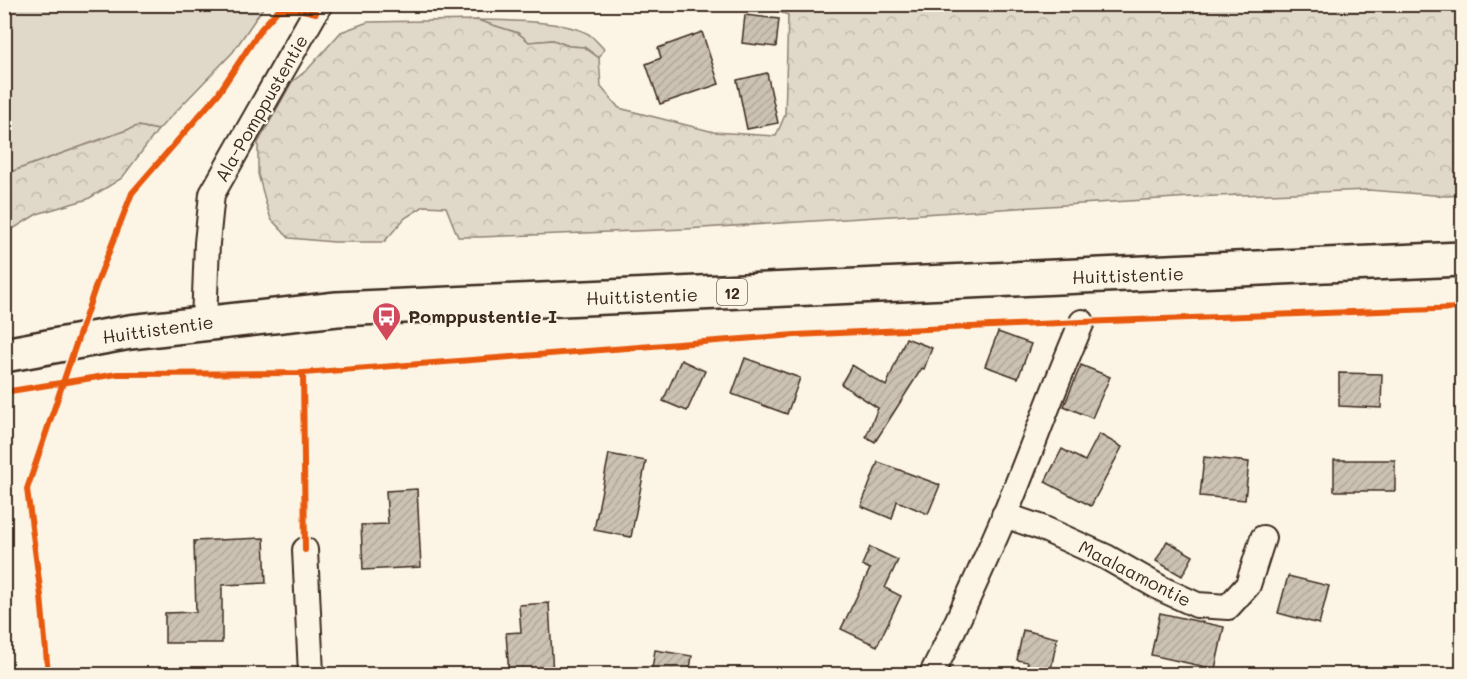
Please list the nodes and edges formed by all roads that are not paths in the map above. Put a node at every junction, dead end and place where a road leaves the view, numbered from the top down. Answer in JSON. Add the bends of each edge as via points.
{"nodes":[{"id":1,"x":320,"y":4,"type":"edge"},
{"id":2,"x":1462,"y":259,"type":"edge"},
{"id":3,"x":204,"y":322,"type":"junction"},
{"id":4,"x":1082,"y":322,"type":"dead end"},
{"id":5,"x":4,"y":355,"type":"edge"},
{"id":6,"x":1004,"y":515,"type":"junction"},
{"id":7,"x":1263,"y":538,"type":"dead end"},
{"id":8,"x":305,"y":550,"type":"dead end"},
{"id":9,"x":311,"y":675,"type":"edge"},
{"id":10,"x":932,"y":675,"type":"edge"}],
"edges":[{"from":1,"to":3,"type":"street","name":"Ala-Pomppustentie","via":[[212,194]]},
{"from":2,"to":3,"type":"highway","name":"Huittistentie","number":"12","via":[[337,309]]},
{"from":3,"to":5,"type":"highway","name":"Huittistentie","number":"12"},
{"from":4,"to":6,"type":"street"},
{"from":6,"to":7,"type":"street","name":"Maalaamontie","via":[[1106,557],[1162,590],[1197,605],[1228,607],[1248,585]]},
{"from":6,"to":10,"type":"street"},
{"from":8,"to":9,"type":"street"}]}
